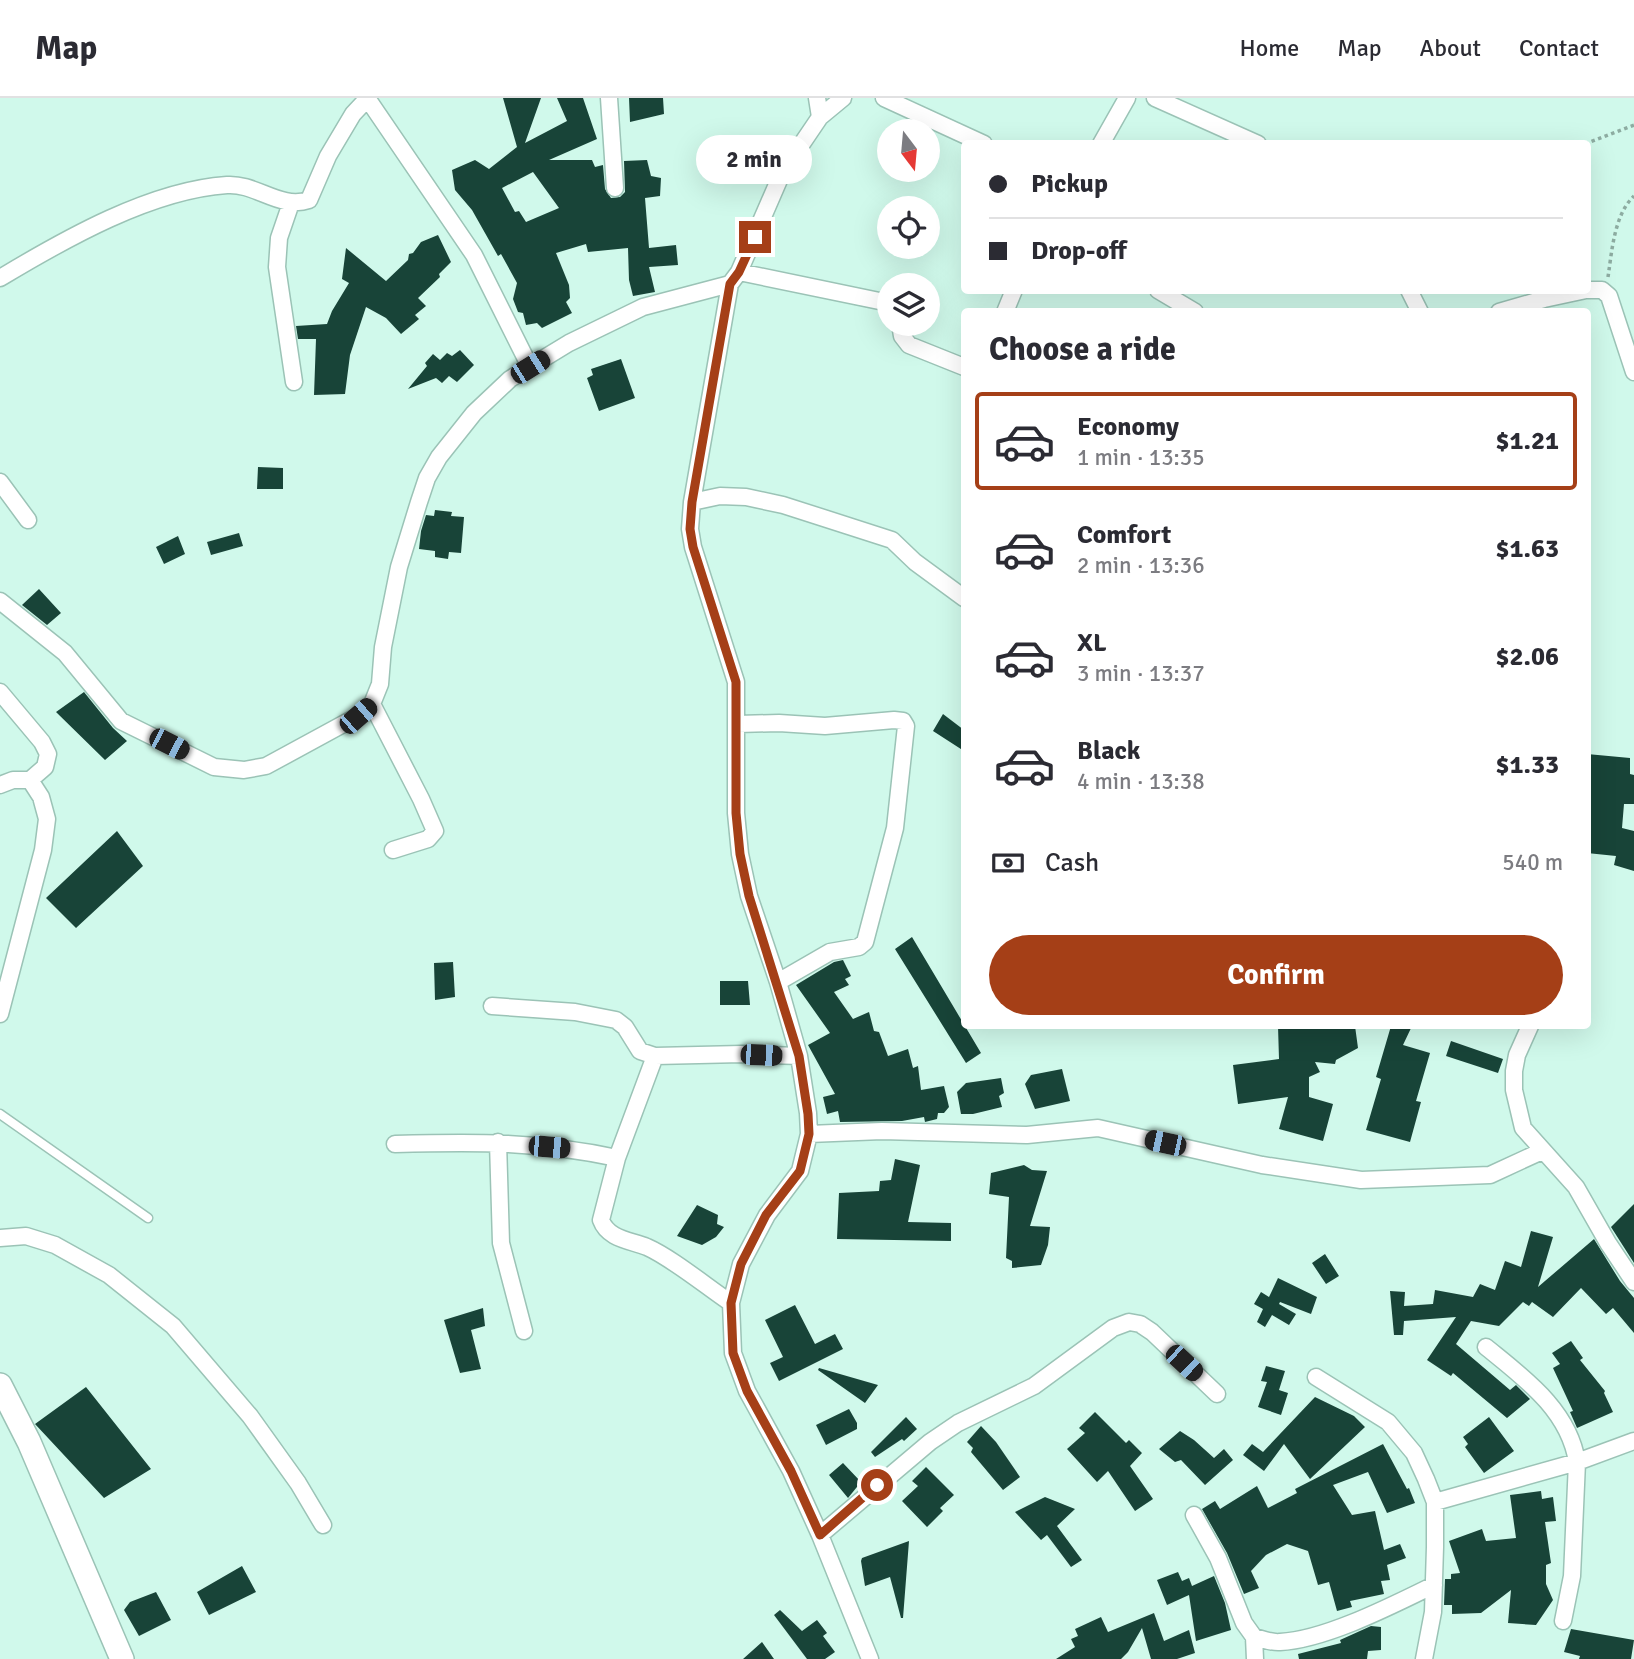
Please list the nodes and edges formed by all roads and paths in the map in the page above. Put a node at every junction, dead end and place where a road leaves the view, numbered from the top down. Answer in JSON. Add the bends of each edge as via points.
{"nodes":[{"id":1,"x":368,"y":98,"type":"edge"},
{"id":2,"x":609,"y":98,"type":"edge"},
{"id":3,"x":817,"y":98,"type":"edge"},
{"id":4,"x":843,"y":98,"type":"edge"},
{"id":5,"x":884,"y":98,"type":"edge"},
{"id":6,"x":1127,"y":98,"type":"edge"},
{"id":7,"x":1155,"y":98,"type":"edge"},
{"id":8,"x":820,"y":117,"type":"junction"},
{"id":9,"x":1634,"y":125,"type":"edge"},
{"id":10,"x":975,"y":140,"type":"edge"},
{"id":11,"x":1103,"y":140,"type":"edge"},
{"id":12,"x":1249,"y":140,"type":"edge"},
{"id":13,"x":1591,"y":142,"type":"edge"},
{"id":14,"x":615,"y":188,"type":"dead end"},
{"id":15,"x":1634,"y":197,"type":"edge"},
{"id":16,"x":291,"y":203,"type":"junction"},
{"id":17,"x":0,"y":278,"type":"edge"},
{"id":18,"x":735,"y":278,"type":"junction"},
{"id":19,"x":1591,"y":290,"type":"edge"},
{"id":20,"x":1605,"y":292,"type":"junction"},
{"id":21,"x":1165,"y":294,"type":"edge"},
{"id":22,"x":1568,"y":294,"type":"edge"},
{"id":23,"x":877,"y":301,"type":"edge"},
{"id":24,"x":1188,"y":308,"type":"edge"},
{"id":25,"x":1513,"y":308,"type":"edge"},
{"id":26,"x":902,"y":336,"type":"edge"},
{"id":27,"x":961,"y":366,"type":"edge"},
{"id":28,"x":530,"y":367,"type":"junction"},
{"id":29,"x":1634,"y":372,"type":"edge"},
{"id":30,"x":294,"y":382,"type":"dead end"},
{"id":31,"x":0,"y":482,"type":"edge"},
{"id":32,"x":692,"y":502,"type":"junction"},
{"id":33,"x":28,"y":520,"type":"dead end"},
{"id":34,"x":961,"y":596,"type":"edge"},
{"id":35,"x":0,"y":601,"type":"edge"},
{"id":36,"x":0,"y":692,"type":"edge"},
{"id":37,"x":372,"y":704,"type":"junction"},
{"id":38,"x":738,"y":724,"type":"junction"},
{"id":39,"x":30,"y":780,"type":"junction"},
{"id":40,"x":0,"y":785,"type":"edge"},
{"id":41,"x":393,"y":850,"type":"dead end"},
{"id":42,"x":778,"y":982,"type":"junction"},
{"id":43,"x":492,"y":1006,"type":"dead end"},
{"id":44,"x":0,"y":1014,"type":"edge"},
{"id":45,"x":1529,"y":1029,"type":"edge"},
{"id":46,"x":655,"y":1056,"type":"junction"},
{"id":47,"x":799,"y":1056,"type":"junction"},
{"id":48,"x":0,"y":1114,"type":"edge"},
{"id":49,"x":809,"y":1134,"type":"junction"},
{"id":50,"x":498,"y":1142,"type":"junction"},
{"id":51,"x":395,"y":1144,"type":"dead end"},
{"id":52,"x":1542,"y":1151,"type":"junction"},
{"id":53,"x":617,"y":1158,"type":"junction"},
{"id":54,"x":148,"y":1218,"type":"dead end"},
{"id":55,"x":0,"y":1238,"type":"edge"},
{"id":56,"x":1634,"y":1282,"type":"edge"},
{"id":57,"x":731,"y":1303,"type":"junction"},
{"id":58,"x":524,"y":1331,"type":"dead end"},
{"id":59,"x":1486,"y":1347,"type":"dead end"},
{"id":60,"x":1316,"y":1377,"type":"dead end"},
{"id":61,"x":0,"y":1385,"type":"edge"},
{"id":62,"x":1217,"y":1394,"type":"dead end"},
{"id":63,"x":1634,"y":1441,"type":"edge"},
{"id":64,"x":1577,"y":1462,"type":"junction"},
{"id":65,"x":1435,"y":1502,"type":"junction"},
{"id":66,"x":1194,"y":1515,"type":"dead end"},
{"id":67,"x":323,"y":1525,"type":"dead end"},
{"id":68,"x":820,"y":1535,"type":"junction"},
{"id":69,"x":1434,"y":1585,"type":"junction"},
{"id":70,"x":1563,"y":1621,"type":"dead end"},
{"id":71,"x":1254,"y":1637,"type":"junction"},
{"id":72,"x":122,"y":1659,"type":"edge"},
{"id":73,"x":870,"y":1659,"type":"edge"},
{"id":74,"x":1255,"y":1659,"type":"edge"},
{"id":75,"x":1424,"y":1659,"type":"edge"}],
"edges":[{"from":1,"to":16,"type":"street","via":[[328,156],[309,200]]},
{"from":1,"to":28,"type":"street","via":[[474,255]]},
{"from":2,"to":14,"type":"street"},
{"from":3,"to":8,"type":"street"},
{"from":4,"to":8,"type":"street"},
{"from":5,"to":10,"type":"street"},
{"from":6,"to":11,"type":"street"},
{"from":7,"to":12,"type":"street"},
{"from":8,"to":18,"type":"street","via":[[782,173]]},
{"from":9,"to":13,"type":"path"},
{"from":15,"to":20,"type":"path","via":[[1627,203],[1614,237]]},
{"from":16,"to":17,"type":"street","via":[[228,185],[171,195],[128,210]]},
{"from":16,"to":30,"type":"street","via":[[279,239],[277,267]]},
{"from":18,"to":23,"type":"street"},
{"from":18,"to":28,"type":"street","via":[[643,307]]},
{"from":18,"to":32,"type":"street"},
{"from":19,"to":20,"type":"street"},
{"from":20,"to":29,"type":"street"},
{"from":21,"to":24,"type":"street"},
{"from":22,"to":25,"type":"street"},
{"from":26,"to":27,"type":"street","via":[[909,345]]},
{"from":28,"to":37,"type":"street","via":[[474,413],[427,478],[399,567],[380,684]]},
{"from":31,"to":33,"type":"street"},
{"from":32,"to":34,"type":"street","via":[[720,496],[783,505],[892,540]]},
{"from":32,"to":38,"type":"street","via":[[693,547],[733,668]]},
{"from":35,"to":37,"type":"street","via":[[65,653],[121,721],[214,767],[244,770],[266,766]]},
{"from":36,"to":39,"type":"street","via":[[48,754],[45,767]]},
{"from":37,"to":41,"type":"street","via":[[435,831],[428,839]]},
{"from":38,"to":42,"type":"street","via":[[740,854]]},
{"from":38,"to":42,"type":"street","via":[[825,726],[894,720],[906,726],[895,828],[865,942],[830,952]]},
{"from":39,"to":40,"type":"street"},
{"from":39,"to":44,"type":"street","via":[[47,819]]},
{"from":42,"to":47,"type":"street"},
{"from":43,"to":46,"type":"street","via":[[616,1020],[640,1051]]},
{"from":45,"to":52,"type":"street","via":[[1517,1055],[1514,1090],[1523,1128]]},
{"from":46,"to":47,"type":"street"},
{"from":46,"to":53,"type":"street"},
{"from":47,"to":49,"type":"street"},
{"from":48,"to":54,"type":"lane"},
{"from":49,"to":52,"type":"street","via":[[1027,1135],[1098,1128],[1262,1165],[1361,1180],[1490,1175]]},
{"from":49,"to":57,"type":"street","via":[[800,1171],[766,1215],[741,1264]]},
{"from":50,"to":51,"type":"street"},
{"from":50,"to":53,"type":"street"},
{"from":50,"to":58,"type":"street","via":[[501,1243]]},
{"from":52,"to":56,"type":"street","via":[[1576,1187]]},
{"from":53,"to":57,"type":"street","via":[[601,1220],[604,1228],[649,1248]]},
{"from":55,"to":67,"type":"street","via":[[26,1236],[55,1245],[109,1275],[173,1326],[250,1416]]},
{"from":57,"to":68,"type":"street","via":[[733,1353],[747,1391]]},
{"from":59,"to":64,"type":"street","via":[[1552,1407],[1567,1430]]},
{"from":60,"to":65,"type":"street","via":[[1388,1422],[1414,1453]]},
{"from":61,"to":72,"type":"street"},
{"from":62,"to":68,"type":"street","via":[[1152,1332],[1129,1322],[1113,1328],[1034,1386],[930,1442]]},
{"from":63,"to":64,"type":"street"},
{"from":64,"to":65,"type":"street"},
{"from":64,"to":70,"type":"street","via":[[1572,1576]]},
{"from":65,"to":69,"type":"street"},
{"from":66,"to":71,"type":"street"},
{"from":68,"to":73,"type":"street"},
{"from":69,"to":71,"type":"street","via":[[1317,1635],[1278,1643]]},
{"from":69,"to":75,"type":"street"},
{"from":71,"to":74,"type":"street"}]}
